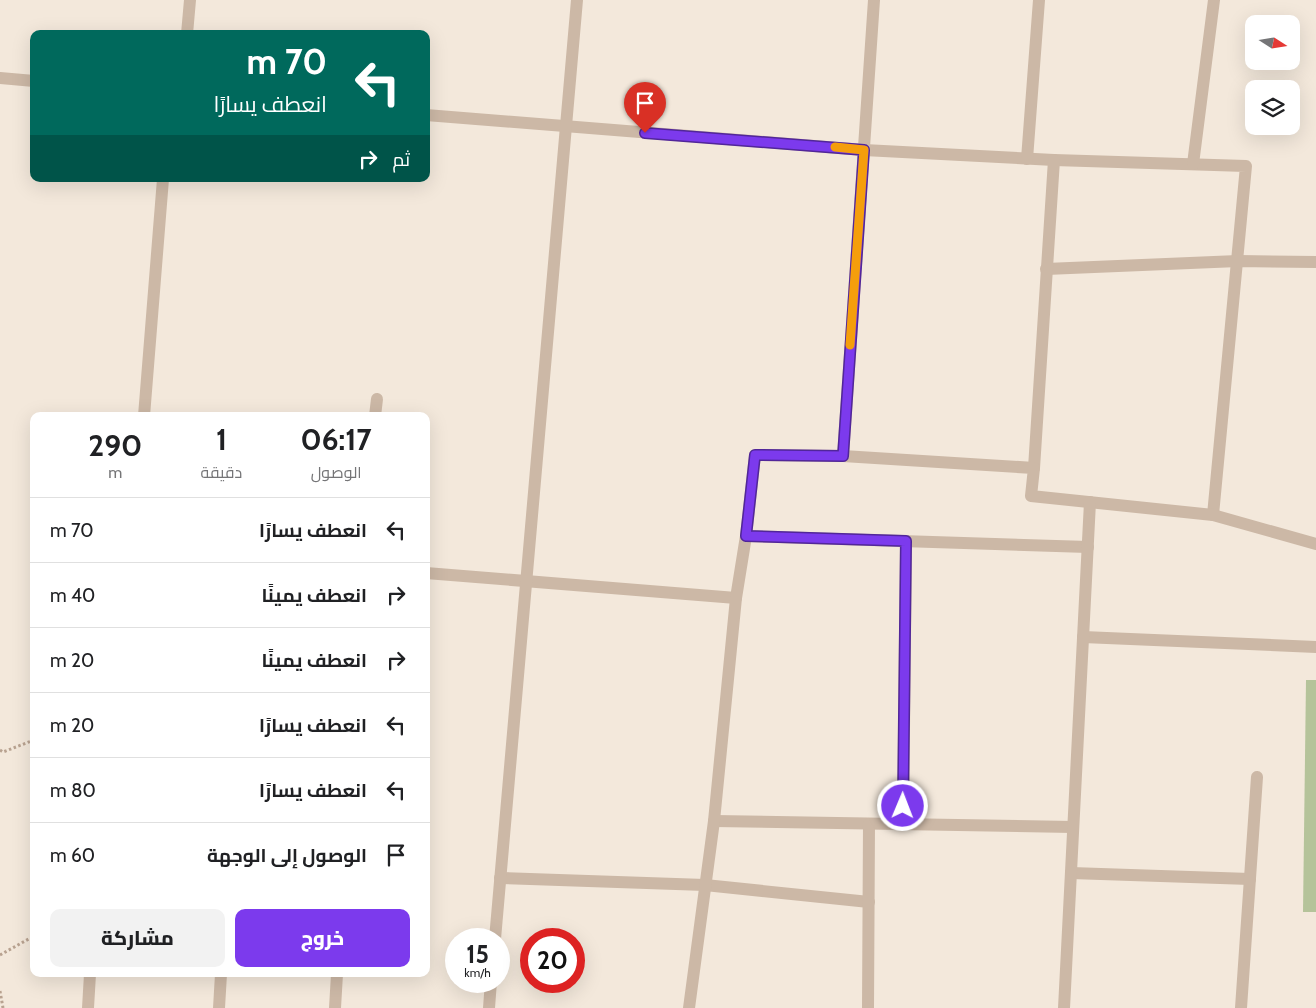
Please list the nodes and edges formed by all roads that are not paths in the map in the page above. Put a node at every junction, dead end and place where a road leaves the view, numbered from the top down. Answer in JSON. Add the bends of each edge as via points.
{"nodes":[{"id":1,"x":190,"y":0,"type":"edge"},
{"id":2,"x":577,"y":0,"type":"edge"},
{"id":3,"x":874,"y":0,"type":"edge"},
{"id":4,"x":1039,"y":0,"type":"edge"},
{"id":5,"x":1214,"y":0,"type":"edge"},
{"id":6,"x":187,"y":30,"type":"edge"},
{"id":7,"x":0,"y":78,"type":"edge"},
{"id":8,"x":30,"y":81,"type":"edge"},
{"id":9,"x":430,"y":115,"type":"edge"},
{"id":10,"x":566,"y":126,"type":"junction"},
{"id":11,"x":864,"y":150,"type":"junction"},
{"id":12,"x":1027,"y":159,"type":"junction"},
{"id":13,"x":1054,"y":160,"type":"junction"},
{"id":14,"x":1193,"y":164,"type":"junction"},
{"id":15,"x":163,"y":182,"type":"edge"},
{"id":16,"x":1238,"y":262,"type":"junction"},
{"id":17,"x":1316,"y":262,"type":"edge"},
{"id":18,"x":1046,"y":268,"type":"junction"},
{"id":19,"x":377,"y":399,"type":"dead end"},
{"id":20,"x":144,"y":412,"type":"edge"},
{"id":21,"x":375,"y":412,"type":"edge"},
{"id":22,"x":843,"y":456,"type":"junction"},
{"id":23,"x":1034,"y":468,"type":"junction"},
{"id":24,"x":1090,"y":502,"type":"junction"},
{"id":25,"x":1213,"y":515,"type":"junction"},
{"id":26,"x":746,"y":536,"type":"junction"},
{"id":27,"x":906,"y":541,"type":"junction"},
{"id":28,"x":1316,"y":544,"type":"edge"},
{"id":29,"x":1088,"y":547,"type":"junction"},
{"id":30,"x":430,"y":573,"type":"edge"},
{"id":31,"x":526,"y":582,"type":"junction"},
{"id":32,"x":736,"y":598,"type":"junction"},
{"id":33,"x":1083,"y":636,"type":"junction"},
{"id":34,"x":1316,"y":648,"type":"edge"},
{"id":35,"x":1257,"y":777,"type":"dead end"},
{"id":36,"x":714,"y":821,"type":"junction"},
{"id":37,"x":869,"y":824,"type":"junction"},
{"id":38,"x":903,"y":824,"type":"junction"},
{"id":39,"x":1073,"y":827,"type":"junction"},
{"id":40,"x":1071,"y":873,"type":"junction"},
{"id":41,"x":500,"y":878,"type":"junction"},
{"id":42,"x":1250,"y":879,"type":"junction"},
{"id":43,"x":705,"y":885,"type":"junction"},
{"id":44,"x":869,"y":902,"type":"junction"},
{"id":45,"x":496,"y":928,"type":"edge"},
{"id":46,"x":90,"y":977,"type":"edge"},
{"id":47,"x":221,"y":977,"type":"edge"},
{"id":48,"x":337,"y":977,"type":"edge"},
{"id":49,"x":490,"y":993,"type":"edge"},
{"id":50,"x":88,"y":1008,"type":"edge"},
{"id":51,"x":220,"y":1008,"type":"edge"},
{"id":52,"x":335,"y":1008,"type":"edge"},
{"id":53,"x":489,"y":1008,"type":"edge"},
{"id":54,"x":689,"y":1008,"type":"edge"},
{"id":55,"x":868,"y":1008,"type":"edge"},
{"id":56,"x":1064,"y":1008,"type":"edge"},
{"id":57,"x":1241,"y":1008,"type":"edge"}],
"edges":[{"from":1,"to":6,"type":"street"},
{"from":2,"to":10,"type":"street"},
{"from":3,"to":11,"type":"street"},
{"from":4,"to":12,"type":"street"},
{"from":5,"to":14,"type":"street"},
{"from":7,"to":8,"type":"street"},
{"from":9,"to":10,"type":"street"},
{"from":10,"to":11,"type":"street"},
{"from":10,"to":31,"type":"street"},
{"from":11,"to":12,"type":"street"},
{"from":11,"to":22,"type":"street"},
{"from":12,"to":13,"type":"street"},
{"from":13,"to":14,"type":"street"},
{"from":13,"to":18,"type":"street"},
{"from":14,"to":16,"type":"street","via":[[1246,166]]},
{"from":15,"to":20,"type":"street"},
{"from":16,"to":17,"type":"street"},
{"from":16,"to":18,"type":"street"},
{"from":16,"to":25,"type":"street"},
{"from":18,"to":23,"type":"street"},
{"from":19,"to":21,"type":"street"},
{"from":22,"to":23,"type":"street"},
{"from":22,"to":26,"type":"street","via":[[755,455]]},
{"from":23,"to":24,"type":"street","via":[[1031,496]]},
{"from":24,"to":25,"type":"street"},
{"from":24,"to":29,"type":"street"},
{"from":25,"to":28,"type":"street"},
{"from":26,"to":27,"type":"street"},
{"from":26,"to":32,"type":"street"},
{"from":27,"to":29,"type":"street"},
{"from":27,"to":38,"type":"street"},
{"from":29,"to":33,"type":"street"},
{"from":30,"to":31,"type":"street"},
{"from":31,"to":32,"type":"street"},
{"from":31,"to":41,"type":"street"},
{"from":32,"to":36,"type":"street"},
{"from":33,"to":34,"type":"street"},
{"from":33,"to":39,"type":"street"},
{"from":35,"to":42,"type":"street"},
{"from":36,"to":37,"type":"street"},
{"from":36,"to":43,"type":"street"},
{"from":37,"to":38,"type":"street"},
{"from":37,"to":44,"type":"street"},
{"from":38,"to":39,"type":"street"},
{"from":39,"to":40,"type":"street"},
{"from":40,"to":42,"type":"street"},
{"from":40,"to":56,"type":"street"},
{"from":41,"to":43,"type":"street"},
{"from":41,"to":45,"type":"street"},
{"from":42,"to":57,"type":"street"},
{"from":43,"to":44,"type":"street"},
{"from":43,"to":54,"type":"street"},
{"from":44,"to":55,"type":"street"},
{"from":46,"to":50,"type":"street"},
{"from":47,"to":51,"type":"street"},
{"from":48,"to":52,"type":"street"},
{"from":49,"to":53,"type":"street"}]}
